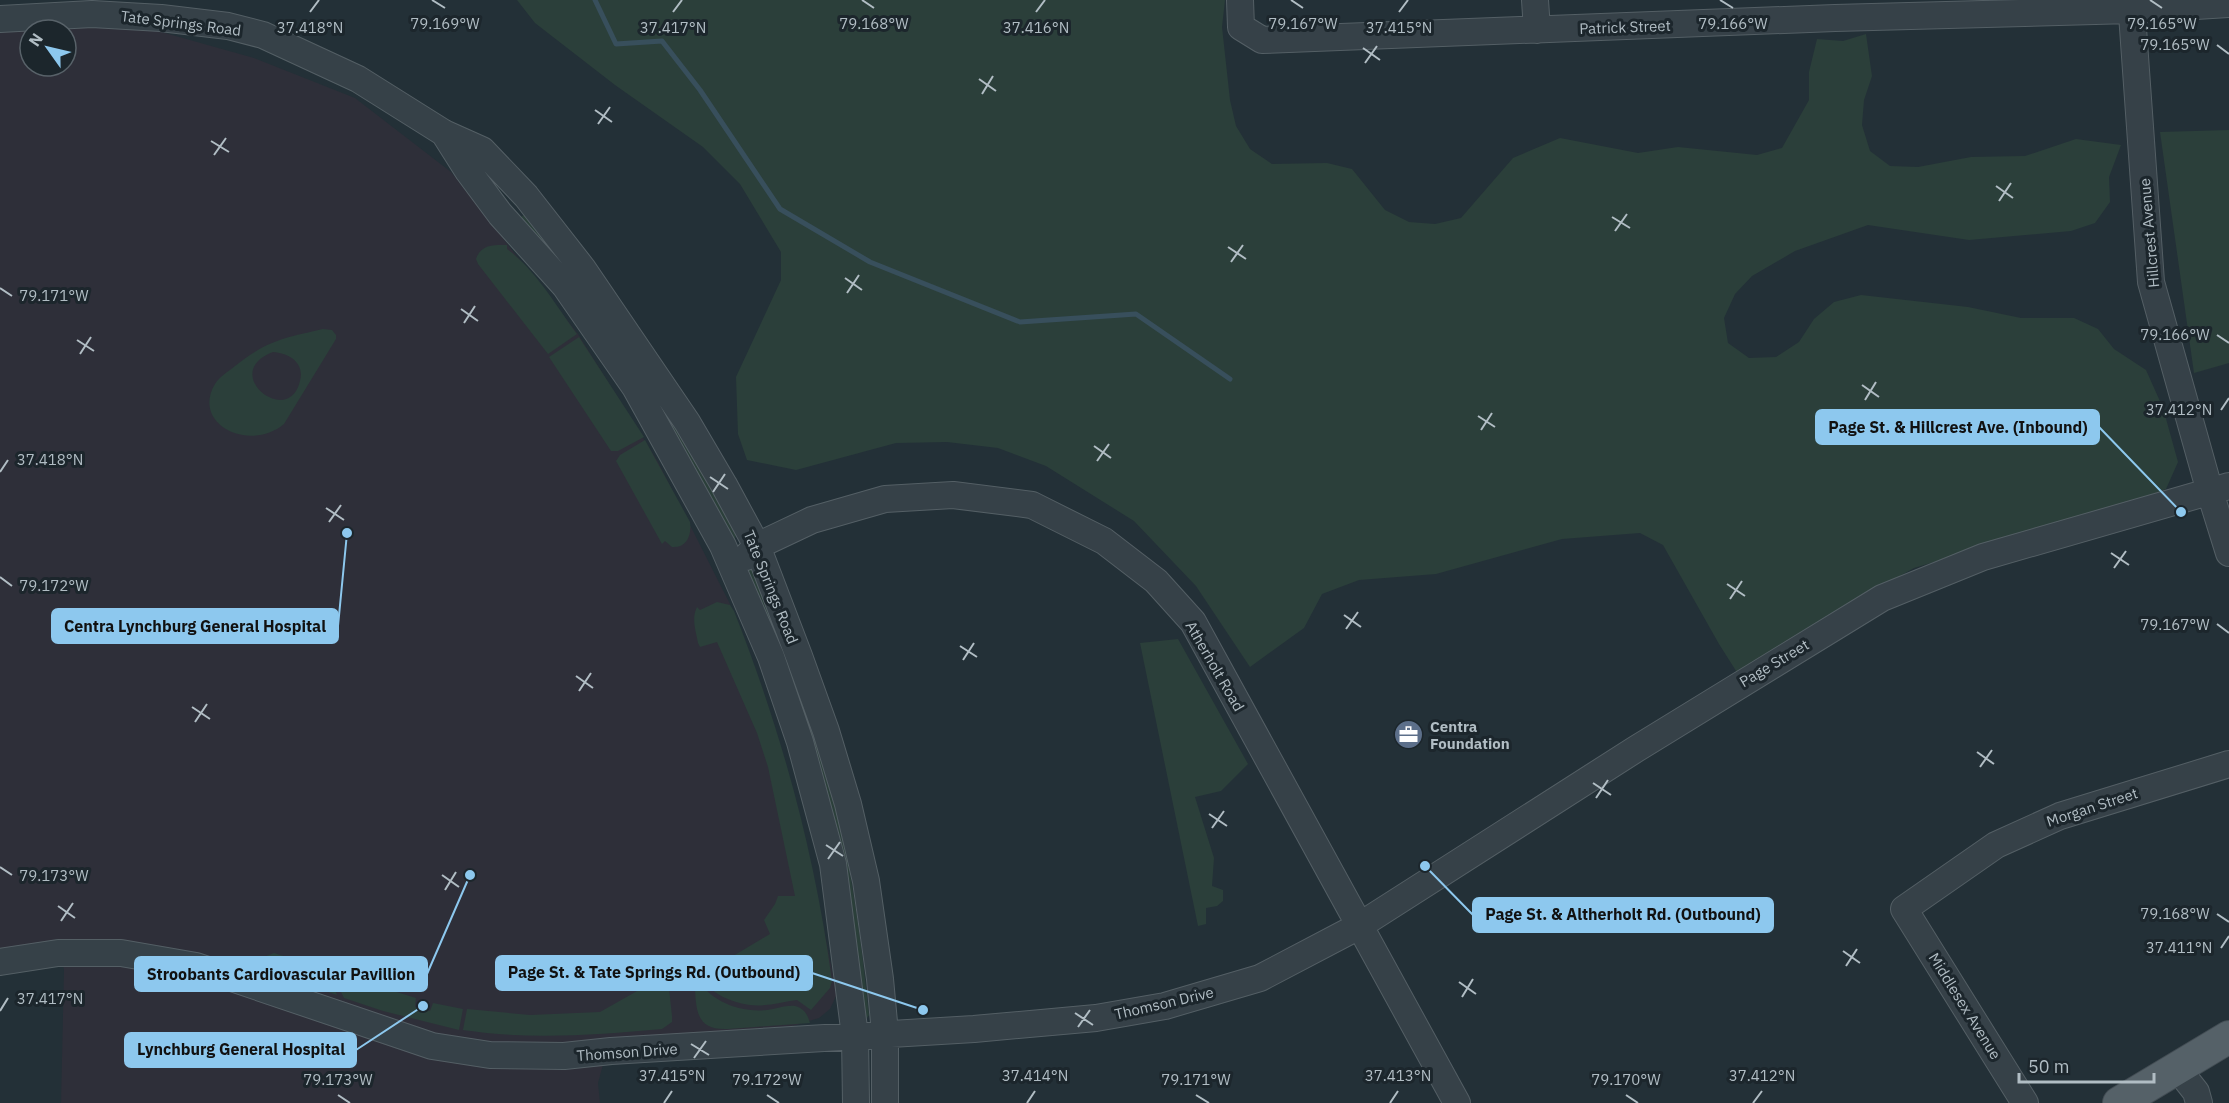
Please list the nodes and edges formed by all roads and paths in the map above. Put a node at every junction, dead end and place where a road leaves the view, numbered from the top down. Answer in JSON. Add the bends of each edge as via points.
{"nodes":[{"id":1,"x":1240,"y":0,"type":"edge"},
{"id":2,"x":1535,"y":0,"type":"edge"},
{"id":3,"x":2229,"y":4,"type":"edge"},
{"id":4,"x":2131,"y":5,"type":"edge"},
{"id":5,"x":1835,"y":9,"type":"edge"},
{"id":6,"x":0,"y":19,"type":"edge"},
{"id":7,"x":1537,"y":30,"type":"junction"},
{"id":8,"x":444,"y":133,"type":"junction"},
{"id":9,"x":2219,"y":489,"type":"edge"},
{"id":10,"x":723,"y":546,"type":"junction"},
{"id":11,"x":757,"y":546,"type":"junction"},
{"id":12,"x":2229,"y":553,"type":"edge"},
{"id":13,"x":733,"y":571,"type":"junction"},
{"id":14,"x":2229,"y":764,"type":"edge"},
{"id":15,"x":1904,"y":909,"type":"joint"},
{"id":16,"x":1359,"y":926,"type":"junction"},
{"id":17,"x":0,"y":962,"type":"edge"},
{"id":18,"x":885,"y":1033,"type":"junction"},
{"id":19,"x":855,"y":1036,"type":"junction"},
{"id":20,"x":2229,"y":1037,"type":"edge"},
{"id":21,"x":2177,"y":1068,"type":"junction"},
{"id":22,"x":856,"y":1103,"type":"edge"},
{"id":23,"x":885,"y":1103,"type":"edge"},
{"id":24,"x":1457,"y":1103,"type":"edge"},
{"id":25,"x":2025,"y":1103,"type":"edge"},
{"id":26,"x":2119,"y":1103,"type":"edge"},
{"id":27,"x":2199,"y":1103,"type":"edge"}],
"edges":[{"from":1,"to":7,"type":"street","name":"Patrick Street","via":[[1241,27],[1262,40]]},
{"from":2,"to":7,"type":"street"},
{"from":3,"to":4,"type":"street","name":"Patrick Street"},
{"from":4,"to":5,"type":"street","name":"Patrick Street"},
{"from":4,"to":9,"type":"street","name":"Hillcrest Avenue","via":[[2151,282]]},
{"from":5,"to":7,"type":"street","name":"Patrick Street"},
{"from":6,"to":8,"type":"street","name":"Tate Springs Road","via":[[92,14],[161,18],[263,34],[358,79]]},
{"from":8,"to":10,"type":"street","name":"Tate Springs Road","via":[[500,214],[566,286],[634,387]]},
{"from":8,"to":11,"type":"street","name":"Tate Springs Road","via":[[482,150],[526,196],[583,269],[687,422]]},
{"from":9,"to":12,"type":"street","name":"Hillcrest Avenue"},
{"from":9,"to":16,"type":"street","name":"Page Street","via":[[1983,557],[1882,598],[1656,736]]},
{"from":10,"to":11,"type":"street","name":"Atherholt Road"},
{"from":10,"to":13,"type":"street","name":"Tate Springs Road"},
{"from":11,"to":13,"type":"street","name":"Atherholt Road"},
{"from":11,"to":16,"type":"street","name":"Atherholt Road","via":[[812,520],[885,499],[953,495],[1032,506],[1104,541],[1156,581],[1192,622]]},
{"from":11,"to":18,"type":"street","name":"Tate Springs Road","via":[[800,656],[848,804],[866,881]]},
{"from":13,"to":19,"type":"street","name":"Tate Springs Road","via":[[771,657],[827,842]]},
{"from":14,"to":15,"type":"street","name":"Morgan Street","via":[[2060,816],[1996,845]]},
{"from":15,"to":25,"type":"street","name":"Middlesex Avenue"},
{"from":16,"to":18,"type":"street","name":"Thomson Drive","via":[[1260,978],[1165,1006],[1026,1025]]},
{"from":16,"to":24,"type":"street","name":"Atherholt Road"},
{"from":17,"to":19,"type":"street","name":"Thomson Drive","via":[[58,953],[121,953],[196,966],[432,1046],[490,1055],[564,1056]]},
{"from":18,"to":19,"type":"street","name":"Thomson Drive"},
{"from":18,"to":23,"type":"street","name":"Tate Springs Road"},
{"from":19,"to":22,"type":"street","name":"Tate Springs Road"},
{"from":20,"to":21,"type":"main road"},
{"from":21,"to":26,"type":"main road"},
{"from":21,"to":27,"type":"street","via":[[2196,1092]]}]}
